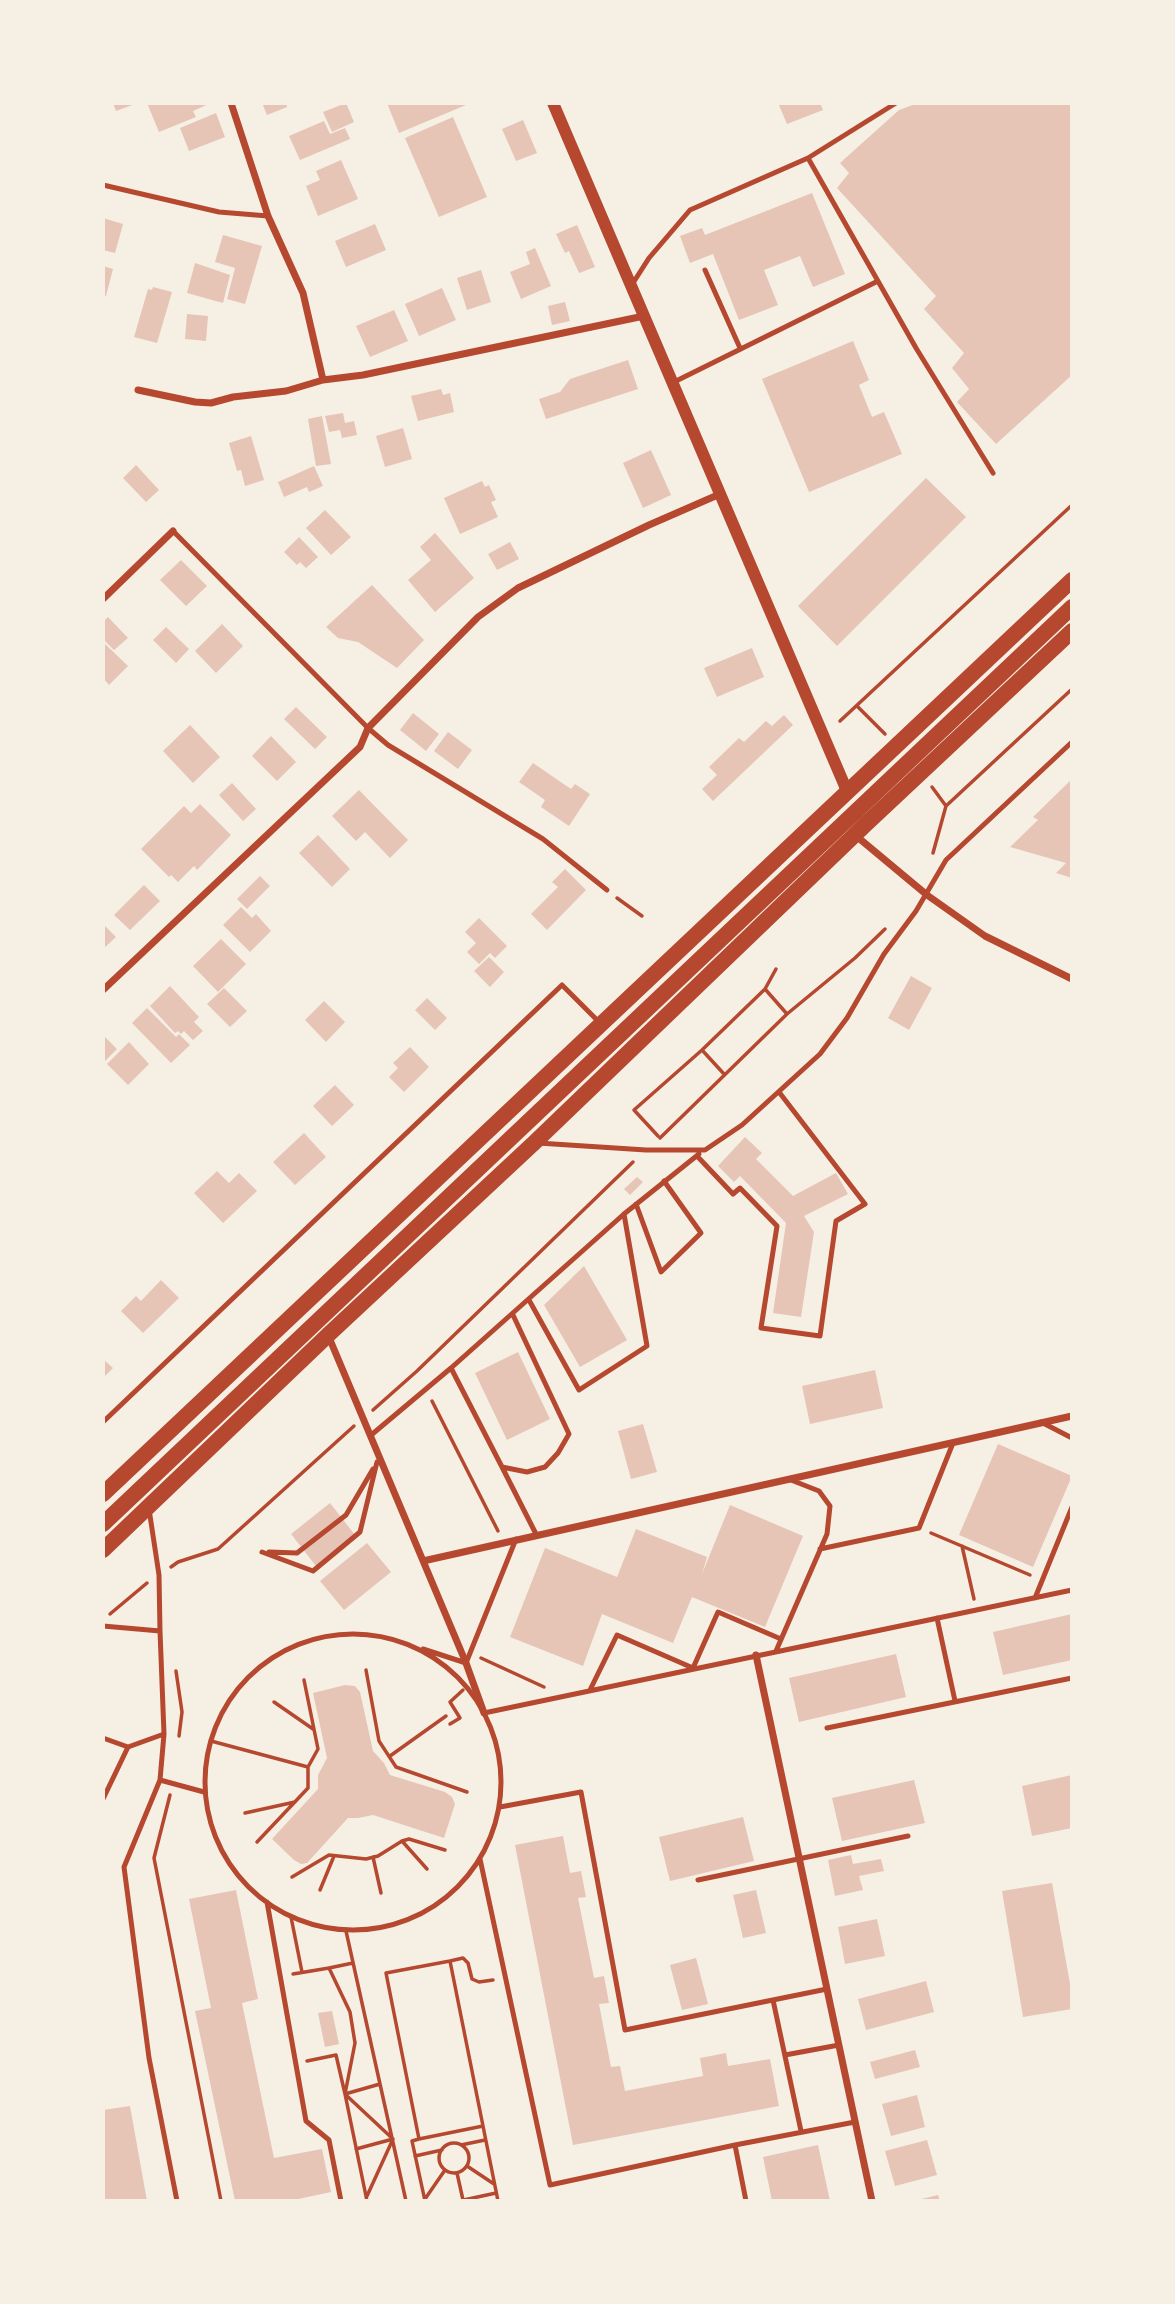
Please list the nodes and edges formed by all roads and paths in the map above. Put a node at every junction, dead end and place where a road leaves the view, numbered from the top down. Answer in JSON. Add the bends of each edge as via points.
{"nodes":[{"id":1,"x":231,"y":103,"type":"edge"},
{"id":2,"x":553,"y":103,"type":"edge"},
{"id":3,"x":896,"y":103,"type":"edge"},
{"id":4,"x":808,"y":158,"type":"junction"},
{"id":5,"x":103,"y":185,"type":"edge"},
{"id":6,"x":268,"y":216,"type":"junction"},
{"id":7,"x":705,"y":270,"type":"dead end"},
{"id":8,"x":878,"y":281,"type":"junction"},
{"id":9,"x":631,"y":287,"type":"junction"},
{"id":10,"x":644,"y":316,"type":"junction"},
{"id":11,"x":740,"y":348,"type":"junction"},
{"id":12,"x":323,"y":380,"type":"junction"},
{"id":13,"x":672,"y":383,"type":"junction"},
{"id":14,"x":138,"y":390,"type":"dead end"},
{"id":15,"x":993,"y":473,"type":"dead end"},
{"id":16,"x":720,"y":494,"type":"junction"},
{"id":17,"x":1072,"y":505,"type":"edge"},
{"id":18,"x":173,"y":531,"type":"joint"},
{"id":19,"x":1072,"y":580,"type":"edge"},
{"id":20,"x":103,"y":599,"type":"edge"},
{"id":21,"x":1072,"y":607,"type":"edge"},
{"id":22,"x":1072,"y":631,"type":"edge"},
{"id":23,"x":1072,"y":688,"type":"edge"},
{"id":24,"x":857,"y":705,"type":"junction"},
{"id":25,"x":840,"y":721,"type":"dead end"},
{"id":26,"x":368,"y":728,"type":"junction"},
{"id":27,"x":885,"y":734,"type":"dead end"},
{"id":28,"x":1072,"y":742,"type":"edge"},
{"id":29,"x":931,"y":785,"type":"dead end"},
{"id":30,"x":847,"y":791,"type":"junction"},
{"id":31,"x":946,"y":806,"type":"junction"},
{"id":32,"x":856,"y":810,"type":"junction"},
{"id":33,"x":854,"y":835,"type":"junction"},
{"id":34,"x":920,"y":889,"type":"junction"},
{"id":35,"x":607,"y":890,"type":"joint"},
{"id":36,"x":927,"y":895,"type":"junction"},
{"id":37,"x":642,"y":916,"type":"dead end"},
{"id":38,"x":892,"y":922,"type":"dead end"},
{"id":39,"x":776,"y":969,"type":"dead end"},
{"id":40,"x":1072,"y":979,"type":"edge"},
{"id":41,"x":765,"y":989,"type":"junction"},
{"id":42,"x":103,"y":990,"type":"edge"},
{"id":43,"x":787,"y":1014,"type":"junction"},
{"id":44,"x":602,"y":1025,"type":"junction"},
{"id":45,"x":702,"y":1050,"type":"junction"},
{"id":46,"x":724,"y":1074,"type":"junction"},
{"id":47,"x":779,"y":1092,"type":"junction"},
{"id":48,"x":660,"y":1138,"type":"junction"},
{"id":49,"x":535,"y":1142,"type":"junction"},
{"id":50,"x":646,"y":1150,"type":"junction"},
{"id":51,"x":704,"y":1150,"type":"junction"},
{"id":52,"x":696,"y":1156,"type":"junction"},
{"id":53,"x":664,"y":1181,"type":"junction"},
{"id":54,"x":636,"y":1204,"type":"junction"},
{"id":55,"x":624,"y":1214,"type":"junction"},
{"id":56,"x":529,"y":1300,"type":"junction"},
{"id":57,"x":513,"y":1315,"type":"junction"},
{"id":58,"x":328,"y":1335,"type":"junction"},
{"id":59,"x":452,"y":1368,"type":"junction"},
{"id":60,"x":417,"y":1371,"type":"junction"},
{"id":61,"x":426,"y":1390,"type":"junction"},
{"id":62,"x":1072,"y":1416,"type":"edge"},
{"id":63,"x":363,"y":1418,"type":"junction"},
{"id":64,"x":103,"y":1422,"type":"edge"},
{"id":65,"x":1041,"y":1422,"type":"junction"},
{"id":66,"x":370,"y":1436,"type":"junction"},
{"id":67,"x":1072,"y":1438,"type":"edge"},
{"id":68,"x":953,"y":1443,"type":"junction"},
{"id":69,"x":502,"y":1467,"type":"junction"},
{"id":70,"x":788,"y":1478,"type":"junction"},
{"id":71,"x":103,"y":1493,"type":"edge"},
{"id":72,"x":149,"y":1507,"type":"junction"},
{"id":73,"x":1072,"y":1507,"type":"edge"},
{"id":74,"x":103,"y":1524,"type":"edge"},
{"id":75,"x":919,"y":1528,"type":"junction"},
{"id":76,"x":536,"y":1534,"type":"junction"},
{"id":77,"x":516,"y":1539,"type":"junction"},
{"id":78,"x":503,"y":1542,"type":"junction"},
{"id":79,"x":820,"y":1549,"type":"junction"},
{"id":80,"x":103,"y":1550,"type":"edge"},
{"id":81,"x":262,"y":1552,"type":"joint"},
{"id":82,"x":423,"y":1561,"type":"junction"},
{"id":83,"x":159,"y":1575,"type":"junction"},
{"id":84,"x":1042,"y":1580,"type":"junction"},
{"id":85,"x":1072,"y":1591,"type":"edge"},
{"id":86,"x":1035,"y":1598,"type":"junction"},
{"id":87,"x":937,"y":1618,"type":"junction"},
{"id":88,"x":103,"y":1620,"type":"edge"},
{"id":89,"x":103,"y":1626,"type":"edge"},
{"id":90,"x":160,"y":1631,"type":"junction"},
{"id":91,"x":781,"y":1639,"type":"junction"},
{"id":92,"x":416,"y":1647,"type":"junction"},
{"id":93,"x":776,"y":1651,"type":"junction"},
{"id":94,"x":756,"y":1655,"type":"junction"},
{"id":95,"x":466,"y":1663,"type":"junction"},
{"id":96,"x":693,"y":1668,"type":"junction"},
{"id":97,"x":366,"y":1670,"type":"dead end"},
{"id":98,"x":1072,"y":1678,"type":"edge"},
{"id":99,"x":304,"y":1680,"type":"dead end"},
{"id":100,"x":590,"y":1690,"type":"junction"},
{"id":101,"x":457,"y":1695,"type":"dead end"},
{"id":102,"x":955,"y":1701,"type":"junction"},
{"id":103,"x":274,"y":1702,"type":"dead end"},
{"id":104,"x":484,"y":1713,"type":"junction"},
{"id":105,"x":446,"y":1716,"type":"dead end"},
{"id":106,"x":450,"y":1724,"type":"dead end"},
{"id":107,"x":827,"y":1728,"type":"dead end"},
{"id":108,"x":314,"y":1730,"type":"junction"},
{"id":109,"x":164,"y":1734,"type":"junction"},
{"id":110,"x":103,"y":1738,"type":"edge"},
{"id":111,"x":211,"y":1741,"type":"junction"},
{"id":112,"x":128,"y":1747,"type":"junction"},
{"id":113,"x":390,"y":1756,"type":"junction"},
{"id":114,"x":308,"y":1767,"type":"junction"},
{"id":115,"x":160,"y":1780,"type":"junction"},
{"id":116,"x":173,"y":1783,"type":"junction"},
{"id":117,"x":204,"y":1792,"type":"junction"},
{"id":118,"x":467,"y":1792,"type":"dead end"},
{"id":119,"x":103,"y":1799,"type":"edge"},
{"id":120,"x":295,"y":1801,"type":"junction"},
{"id":121,"x":500,"y":1807,"type":"junction"},
{"id":122,"x":245,"y":1812,"type":"dead end"},
{"id":123,"x":908,"y":1836,"type":"dead end"},
{"id":124,"x":402,"y":1841,"type":"junction"},
{"id":125,"x":257,"y":1842,"type":"dead end"},
{"id":126,"x":445,"y":1850,"type":"dead end"},
{"id":127,"x":335,"y":1856,"type":"junction"},
{"id":128,"x":373,"y":1857,"type":"junction"},
{"id":129,"x":799,"y":1859,"type":"junction"},
{"id":130,"x":480,"y":1860,"type":"junction"},
{"id":131,"x":427,"y":1869,"type":"dead end"},
{"id":132,"x":292,"y":1877,"type":"dead end"},
{"id":133,"x":698,"y":1880,"type":"dead end"},
{"id":134,"x":320,"y":1890,"type":"dead end"},
{"id":135,"x":381,"y":1893,"type":"dead end"},
{"id":136,"x":267,"y":1902,"type":"junction"},
{"id":137,"x":291,"y":1917,"type":"junction"},
{"id":138,"x":346,"y":1931,"type":"junction"},
{"id":139,"x":450,"y":1961,"type":"junction"},
{"id":140,"x":354,"y":1963,"type":"junction"},
{"id":141,"x":329,"y":1968,"type":"junction"},
{"id":142,"x":302,"y":1972,"type":"junction"},
{"id":143,"x":280,"y":1977,"type":"junction"},
{"id":144,"x":505,"y":1978,"type":"junction"},
{"id":145,"x":827,"y":1989,"type":"junction"},
{"id":146,"x":773,"y":2000,"type":"junction"},
{"id":147,"x":839,"y":2045,"type":"junction"},
{"id":148,"x":785,"y":2055,"type":"junction"},
{"id":149,"x":296,"y":2063,"type":"junction"},
{"id":150,"x":380,"y":2084,"type":"junction"},
{"id":151,"x":345,"y":2094,"type":"junction"},
{"id":152,"x":856,"y":2122,"type":"junction"},
{"id":153,"x":483,"y":2126,"type":"junction"},
{"id":154,"x":801,"y":2132,"type":"junction"},
{"id":155,"x":448,"y":2133,"type":"junction"},
{"id":156,"x":393,"y":2139,"type":"junction"},
{"id":157,"x":419,"y":2139,"type":"junction"},
{"id":158,"x":485,"y":2140,"type":"junction"},
{"id":159,"x":451,"y":2144,"type":"junction"},
{"id":160,"x":461,"y":2145,"type":"junction"},
{"id":161,"x":735,"y":2145,"type":"junction"},
{"id":162,"x":356,"y":2149,"type":"junction"},
{"id":163,"x":442,"y":2150,"type":"junction"},
{"id":164,"x":415,"y":2156,"type":"junction"},
{"id":165,"x":467,"y":2166,"type":"junction"},
{"id":166,"x":445,"y":2170,"type":"junction"},
{"id":167,"x":457,"y":2173,"type":"junction"},
{"id":168,"x":494,"y":2184,"type":"junction"},
{"id":169,"x":496,"y":2193,"type":"junction"},
{"id":170,"x":367,"y":2199,"type":"edge"},
{"id":171,"x":425,"y":2200,"type":"edge"},
{"id":172,"x":461,"y":2200,"type":"edge"},
{"id":173,"x":177,"y":2201,"type":"edge"},
{"id":174,"x":221,"y":2201,"type":"edge"},
{"id":175,"x":341,"y":2201,"type":"edge"},
{"id":176,"x":407,"y":2201,"type":"edge"},
{"id":177,"x":498,"y":2201,"type":"edge"},
{"id":178,"x":746,"y":2201,"type":"edge"},
{"id":179,"x":872,"y":2201,"type":"edge"}],
"edges":[{"from":1,"to":6,"type":"street"},
{"from":2,"to":9,"type":"street"},
{"from":3,"to":4,"type":"lane"},
{"from":4,"to":8,"type":"lane"},
{"from":4,"to":9,"type":"lane","via":[[690,210]]},
{"from":5,"to":6,"type":"lane","via":[[219,212]]},
{"from":6,"to":12,"type":"street","via":[[303,293]]},
{"from":7,"to":11,"type":"lane"},
{"from":8,"to":11,"type":"lane"},
{"from":8,"to":15,"type":"lane"},
{"from":9,"to":10,"type":"street"},
{"from":10,"to":12,"type":"street"},
{"from":10,"to":13,"type":"street"},
{"from":11,"to":13,"type":"lane"},
{"from":12,"to":14,"type":"street","via":[[211,403]]},
{"from":13,"to":16,"type":"street"},
{"from":16,"to":26,"type":"street","via":[[518,588],[478,617]]},
{"from":16,"to":30,"type":"street"},
{"from":17,"to":24,"type":"path"},
{"from":18,"to":20,"type":"street"},
{"from":18,"to":26,"type":"lane"},
{"from":19,"to":30,"type":"main road"},
{"from":21,"to":32,"type":"main road"},
{"from":22,"to":33,"type":"main road"},
{"from":23,"to":31,"type":"path"},
{"from":24,"to":25,"type":"path"},
{"from":24,"to":27,"type":"path"},
{"from":26,"to":35,"type":"lane","via":[[388,745],[543,839]]},
{"from":26,"to":42,"type":"street","via":[[360,747]]},
{"from":28,"to":36,"type":"lane","via":[[946,860]]},
{"from":29,"to":31,"type":"path"},
{"from":30,"to":32,"type":"main road"},
{"from":30,"to":44,"type":"main road"},
{"from":31,"to":34,"type":"path"},
{"from":32,"to":74,"type":"main road"},
{"from":33,"to":34,"type":"street"},
{"from":33,"to":49,"type":"main road"},
{"from":34,"to":36,"type":"street"},
{"from":35,"to":37,"type":"path"},
{"from":36,"to":40,"type":"street","via":[[985,936]]},
{"from":36,"to":47,"type":"lane","via":[[820,1054]]},
{"from":38,"to":43,"type":"path"},
{"from":39,"to":41,"type":"path"},
{"from":41,"to":43,"type":"path"},
{"from":41,"to":45,"type":"path"},
{"from":43,"to":46,"type":"path"},
{"from":44,"to":64,"type":"lane","via":[[562,985]]},
{"from":44,"to":71,"type":"main road"},
{"from":45,"to":46,"type":"path"},
{"from":45,"to":48,"type":"path","via":[[634,1110]]},
{"from":46,"to":48,"type":"path"},
{"from":47,"to":51,"type":"lane"},
{"from":47,"to":52,"type":"lane","via":[[865,1204],[836,1221],[820,1336],[761,1328],[777,1226],[740,1188],[733,1194]]},
{"from":48,"to":50,"type":"path"},
{"from":49,"to":50,"type":"lane"},
{"from":49,"to":58,"type":"main road"},
{"from":50,"to":51,"type":"lane"},
{"from":50,"to":60,"type":"path"},
{"from":51,"to":52,"type":"lane"},
{"from":52,"to":53,"type":"lane"},
{"from":53,"to":54,"type":"lane"},
{"from":53,"to":54,"type":"lane","via":[[701,1233],[661,1272]]},
{"from":54,"to":55,"type":"lane"},
{"from":55,"to":56,"type":"lane"},
{"from":55,"to":56,"type":"lane","via":[[647,1346],[579,1390]]},
{"from":56,"to":57,"type":"lane"},
{"from":57,"to":59,"type":"lane"},
{"from":57,"to":69,"type":"lane","via":[[569,1434],[545,1467],[527,1472]]},
{"from":58,"to":63,"type":"street"},
{"from":58,"to":72,"type":"main road"},
{"from":59,"to":61,"type":"lane"},
{"from":59,"to":69,"type":"lane"},
{"from":60,"to":61,"type":"path"},
{"from":60,"to":63,"type":"path"},
{"from":61,"to":66,"type":"lane"},
{"from":61,"to":78,"type":"path"},
{"from":62,"to":65,"type":"street"},
{"from":63,"to":66,"type":"street"},
{"from":63,"to":83,"type":"path","via":[[218,1549],[178,1562]]},
{"from":65,"to":67,"type":"lane"},
{"from":65,"to":68,"type":"street"},
{"from":66,"to":82,"type":"street"},
{"from":68,"to":70,"type":"street"},
{"from":68,"to":75,"type":"lane"},
{"from":69,"to":76,"type":"lane"},
{"from":70,"to":76,"type":"street"},
{"from":70,"to":79,"type":"lane","via":[[819,1491],[830,1506]]},
{"from":72,"to":80,"type":"main road"},
{"from":72,"to":83,"type":"lane"},
{"from":73,"to":84,"type":"lane"},
{"from":75,"to":79,"type":"lane"},
{"from":75,"to":84,"type":"path"},
{"from":76,"to":77,"type":"street"},
{"from":77,"to":78,"type":"street"},
{"from":77,"to":95,"type":"lane"},
{"from":78,"to":82,"type":"street"},
{"from":79,"to":91,"type":"lane"},
{"from":81,"to":81,"type":"lane","via":[[313,1570],[360,1532],[377,1462],[346,1515],[336,1523],[297,1553]]},
{"from":82,"to":95,"type":"street"},
{"from":83,"to":88,"type":"path"},
{"from":83,"to":90,"type":"lane"},
{"from":84,"to":86,"type":"lane"},
{"from":85,"to":86,"type":"lane"},
{"from":86,"to":87,"type":"lane"},
{"from":87,"to":93,"type":"lane"},
{"from":87,"to":102,"type":"lane"},
{"from":89,"to":90,"type":"lane"},
{"from":90,"to":109,"type":"lane"},
{"from":91,"to":93,"type":"lane"},
{"from":91,"to":96,"type":"lane","via":[[718,1612]]},
{"from":92,"to":95,"type":"lane"},
{"from":92,"to":104,"type":"lane","via":[[446,1666],[474,1694]]},
{"from":92,"to":111,"type":"lane","via":[[364,1634],[305,1642],[250,1674],[233,1693]]},
{"from":93,"to":94,"type":"lane"},
{"from":94,"to":96,"type":"lane"},
{"from":94,"to":129,"type":"street"},
{"from":95,"to":104,"type":"street"},
{"from":96,"to":100,"type":"lane"},
{"from":96,"to":100,"type":"lane","via":[[617,1635]]},
{"from":97,"to":113,"type":"path","via":[[379,1741]]},
{"from":98,"to":102,"type":"lane"},
{"from":99,"to":108,"type":"path"},
{"from":100,"to":104,"type":"lane"},
{"from":101,"to":106,"type":"path","via":[[450,1702],[460,1718]]},
{"from":102,"to":107,"type":"lane"},
{"from":103,"to":108,"type":"path"},
{"from":104,"to":121,"type":"lane","via":[[499,1760]]},
{"from":105,"to":113,"type":"path"},
{"from":108,"to":114,"type":"path","via":[[318,1749]]},
{"from":109,"to":112,"type":"lane"},
{"from":109,"to":115,"type":"lane"},
{"from":110,"to":112,"type":"lane"},
{"from":111,"to":114,"type":"path"},
{"from":111,"to":117,"type":"lane"},
{"from":112,"to":119,"type":"lane"},
{"from":113,"to":118,"type":"path","via":[[400,1769]]},
{"from":114,"to":120,"type":"path","via":[[308,1788]]},
{"from":115,"to":116,"type":"lane"},
{"from":115,"to":173,"type":"lane","via":[[124,1867],[149,2058]]},
{"from":116,"to":117,"type":"lane"},
{"from":116,"to":174,"type":"path","via":[[154,1858]]},
{"from":117,"to":136,"type":"lane","via":[[205,1809],[218,1841],[248,1887]]},
{"from":120,"to":122,"type":"path"},
{"from":120,"to":125,"type":"path"},
{"from":121,"to":130,"type":"lane"},
{"from":121,"to":146,"type":"lane","via":[[581,1792],[625,2030]]},
{"from":123,"to":129,"type":"lane"},
{"from":124,"to":126,"type":"path"},
{"from":124,"to":128,"type":"path"},
{"from":124,"to":131,"type":"path"},
{"from":127,"to":128,"type":"path"},
{"from":127,"to":132,"type":"path"},
{"from":127,"to":134,"type":"path"},
{"from":128,"to":135,"type":"path"},
{"from":129,"to":133,"type":"lane"},
{"from":129,"to":145,"type":"street"},
{"from":130,"to":138,"type":"lane","via":[[435,1907],[388,1927]]},
{"from":130,"to":144,"type":"lane"},
{"from":136,"to":137,"type":"lane"},
{"from":136,"to":143,"type":"lane"},
{"from":137,"to":138,"type":"lane"},
{"from":137,"to":142,"type":"path"},
{"from":138,"to":140,"type":"path"},
{"from":139,"to":144,"type":"path","via":[[463,1958],[472,1979],[479,1982]]},
{"from":139,"to":153,"type":"path"},
{"from":139,"to":157,"type":"path","via":[[386,1973]]},
{"from":140,"to":141,"type":"path"},
{"from":140,"to":150,"type":"path"},
{"from":141,"to":142,"type":"path"},
{"from":141,"to":151,"type":"path","via":[[350,2012],[355,2043]]},
{"from":142,"to":143,"type":"path"},
{"from":143,"to":149,"type":"lane"},
{"from":144,"to":161,"type":"lane","via":[[550,2185]]},
{"from":145,"to":146,"type":"lane"},
{"from":145,"to":147,"type":"street"},
{"from":146,"to":148,"type":"lane"},
{"from":147,"to":148,"type":"lane"},
{"from":147,"to":152,"type":"street"},
{"from":148,"to":154,"type":"lane"},
{"from":149,"to":151,"type":"path","via":[[336,2055]]},
{"from":149,"to":175,"type":"lane","via":[[306,2121],[329,2140]]},
{"from":150,"to":151,"type":"path"},
{"from":150,"to":156,"type":"path"},
{"from":151,"to":156,"type":"path"},
{"from":151,"to":162,"type":"path"},
{"from":152,"to":154,"type":"lane"},
{"from":152,"to":179,"type":"street"},
{"from":153,"to":155,"type":"path"},
{"from":153,"to":158,"type":"path"},
{"from":154,"to":161,"type":"lane"},
{"from":155,"to":157,"type":"path"},
{"from":155,"to":159,"type":"path"},
{"from":156,"to":162,"type":"path"},
{"from":156,"to":170,"type":"path"},
{"from":156,"to":176,"type":"path"},
{"from":157,"to":164,"type":"path","via":[[412,2141]]},
{"from":158,"to":160,"type":"path"},
{"from":158,"to":168,"type":"path"},
{"from":159,"to":160,"type":"path"},
{"from":159,"to":163,"type":"path"},
{"from":160,"to":165,"type":"path","via":[[468,2154]]},
{"from":161,"to":178,"type":"lane"},
{"from":162,"to":170,"type":"path"},
{"from":163,"to":164,"type":"path"},
{"from":163,"to":166,"type":"path","via":[[439,2161]]},
{"from":164,"to":171,"type":"path"},
{"from":165,"to":167,"type":"path"},
{"from":165,"to":168,"type":"path"},
{"from":166,"to":167,"type":"path"},
{"from":166,"to":171,"type":"path"},
{"from":167,"to":172,"type":"path"},
{"from":168,"to":169,"type":"path"},
{"from":169,"to":172,"type":"path"},
{"from":169,"to":177,"type":"path"}]}
